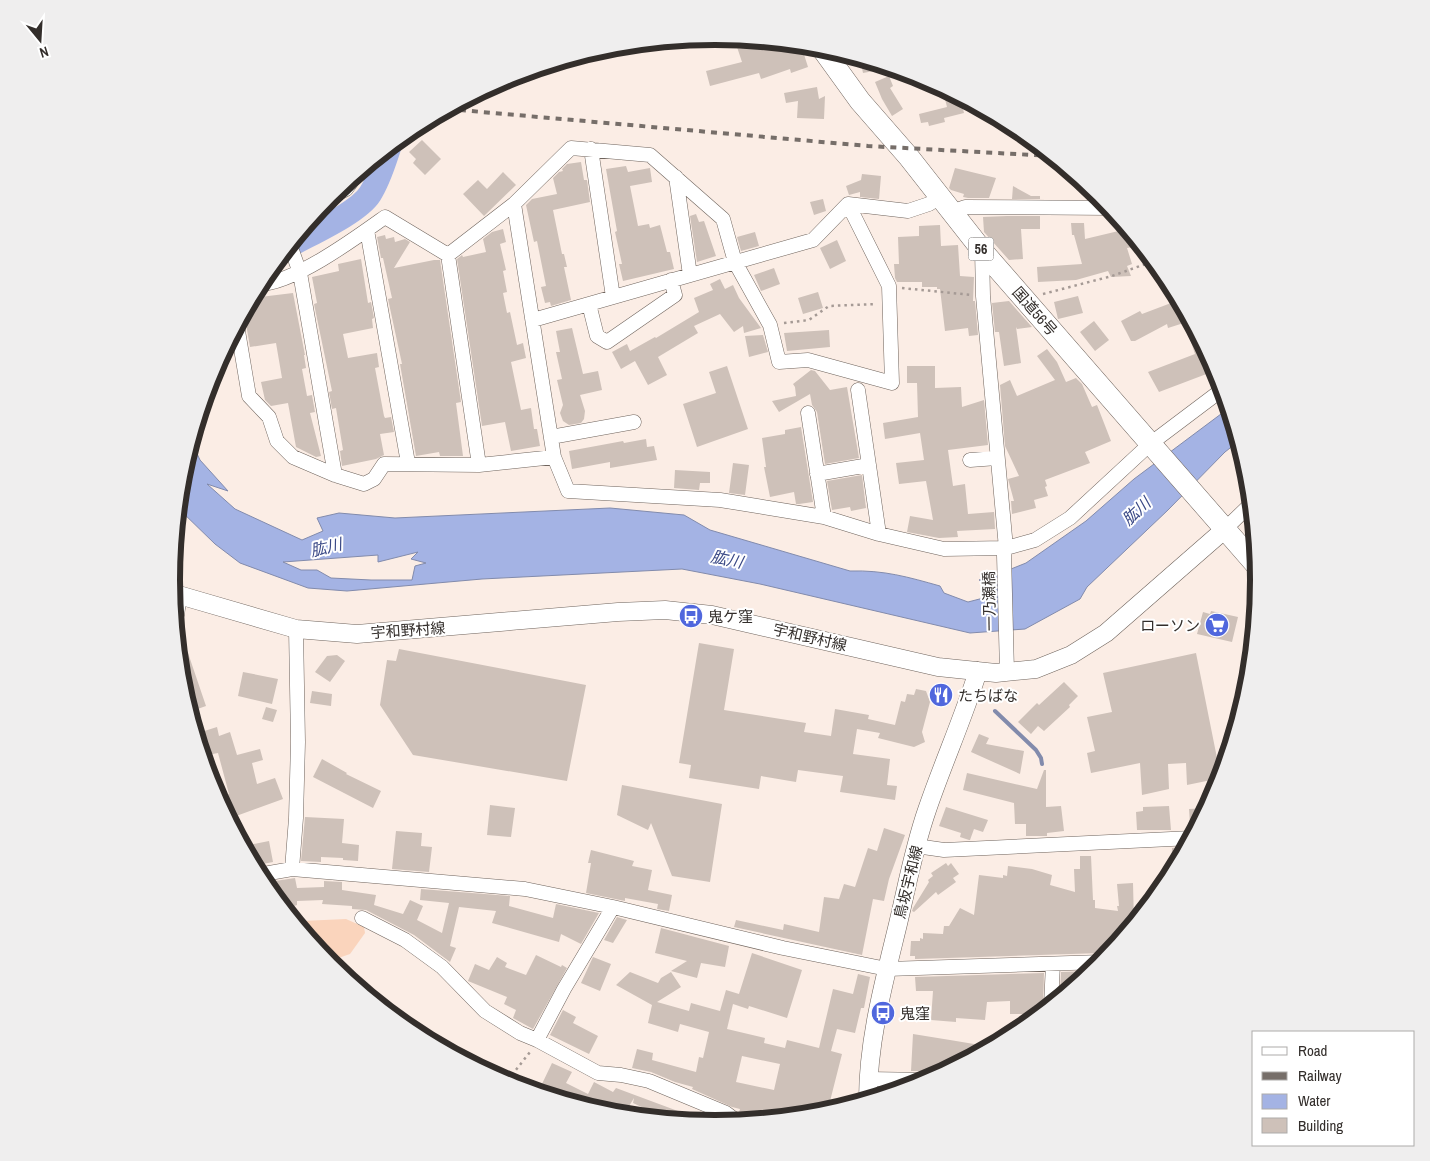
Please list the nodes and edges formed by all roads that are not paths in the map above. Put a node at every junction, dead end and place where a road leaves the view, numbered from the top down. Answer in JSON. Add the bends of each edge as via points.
{"nodes":[{"id":1,"x":828,"y":57,"type":"edge"},
{"id":2,"x":591,"y":150,"type":"junction"},
{"id":3,"x":676,"y":177,"type":"junction"},
{"id":4,"x":514,"y":204,"type":"junction"},
{"id":5,"x":848,"y":204,"type":"junction"},
{"id":6,"x":946,"y":205,"type":"junction"},
{"id":7,"x":1100,"y":208,"type":"edge"},
{"id":8,"x":367,"y":230,"type":"junction"},
{"id":9,"x":982,"y":250,"type":"junction"},
{"id":10,"x":293,"y":252,"type":"edge"},
{"id":11,"x":448,"y":255,"type":"junction"},
{"id":12,"x":735,"y":262,"type":"junction"},
{"id":13,"x":300,"y":272,"type":"junction"},
{"id":14,"x":690,"y":275,"type":"junction"},
{"id":15,"x":671,"y":280,"type":"junction"},
{"id":16,"x":271,"y":282,"type":"edge"},
{"id":17,"x":613,"y":297,"type":"junction"},
{"id":18,"x":588,"y":304,"type":"junction"},
{"id":19,"x":533,"y":320,"type":"junction"},
{"id":20,"x":239,"y":336,"type":"edge"},
{"id":21,"x":858,"y":390,"type":"dead end"},
{"id":22,"x":1217,"y":394,"type":"edge"},
{"id":23,"x":808,"y":413,"type":"dead end"},
{"id":24,"x":634,"y":422,"type":"dead end"},
{"id":25,"x":551,"y":437,"type":"junction"},
{"id":26,"x":1155,"y":449,"type":"junction"},
{"id":27,"x":554,"y":457,"type":"junction"},
{"id":28,"x":997,"y":458,"type":"junction"},
{"id":29,"x":970,"y":460,"type":"dead end"},
{"id":30,"x":408,"y":464,"type":"junction"},
{"id":31,"x":479,"y":465,"type":"junction"},
{"id":32,"x":869,"y":465,"type":"junction"},
{"id":33,"x":817,"y":474,"type":"junction"},
{"id":34,"x":335,"y":475,"type":"junction"},
{"id":35,"x":1246,"y":509,"type":"edge"},
{"id":36,"x":824,"y":517,"type":"junction"},
{"id":37,"x":1224,"y":530,"type":"junction"},
{"id":38,"x":879,"y":534,"type":"junction"},
{"id":39,"x":1005,"y":551,"type":"junction"},
{"id":40,"x":1249,"y":558,"type":"edge"},
{"id":41,"x":180,"y":595,"type":"edge"},
{"id":42,"x":296,"y":628,"type":"junction"},
{"id":43,"x":978,"y":671,"type":"junction"},
{"id":44,"x":1007,"y":672,"type":"junction"},
{"id":45,"x":1184,"y":838,"type":"edge"},
{"id":46,"x":916,"y":846,"type":"junction"},
{"id":47,"x":292,"y":869,"type":"junction"},
{"id":48,"x":267,"y":873,"type":"edge"},
{"id":49,"x":613,"y":907,"type":"junction"},
{"id":50,"x":362,"y":918,"type":"dead end"},
{"id":51,"x":1090,"y":962,"type":"edge"},
{"id":52,"x":1053,"y":964,"type":"junction"},
{"id":53,"x":887,"y":970,"type":"junction"},
{"id":54,"x":1051,"y":996,"type":"edge"},
{"id":55,"x":535,"y":1044,"type":"junction"},
{"id":56,"x":868,"y":1079,"type":"junction"},
{"id":57,"x":908,"y":1080,"type":"edge"},
{"id":58,"x":868,"y":1094,"type":"edge"},
{"id":59,"x":729,"y":1116,"type":"edge"}],
"edges":[{"from":1,"to":6,"type":"highway","name":"国道56号","number":"56"},
{"from":2,"to":3,"type":"street","via":[[650,155]]},
{"from":2,"to":4,"type":"street","via":[[571,148]]},
{"from":2,"to":17,"type":"street"},
{"from":3,"to":12,"type":"street","via":[[723,220]]},
{"from":3,"to":14,"type":"street"},
{"from":4,"to":11,"type":"street"},
{"from":4,"to":19,"type":"street"},
{"from":5,"to":6,"type":"street","via":[[908,211],[929,204]]},
{"from":5,"to":12,"type":"street","via":[[813,240]]},
{"from":5,"to":12,"type":"street","via":[[889,286],[892,384],[808,360],[780,362],[770,326]]},
{"from":6,"to":7,"type":"street","via":[[965,208]]},
{"from":6,"to":9,"type":"highway","name":"国道56号","number":"56"},
{"from":8,"to":11,"type":"street","via":[[385,217]]},
{"from":8,"to":13,"type":"street"},
{"from":8,"to":30,"type":"street"},
{"from":9,"to":26,"type":"highway","name":"国道56号","number":"56"},
{"from":9,"to":28,"type":"street","name":"一乃瀬橋"},
{"from":10,"to":13,"type":"street"},
{"from":11,"to":31,"type":"street"},
{"from":12,"to":14,"type":"street"},
{"from":13,"to":16,"type":"street"},
{"from":13,"to":34,"type":"street"},
{"from":14,"to":15,"type":"street"},
{"from":15,"to":17,"type":"street"},
{"from":15,"to":18,"type":"street","via":[[675,295],[607,342],[597,336]]},
{"from":17,"to":18,"type":"street"},
{"from":18,"to":19,"type":"street"},
{"from":19,"to":25,"type":"street"},
{"from":20,"to":34,"type":"street","via":[[249,396],[269,417],[276,441],[293,457]]},
{"from":21,"to":32,"type":"street"},
{"from":22,"to":26,"type":"street"},
{"from":23,"to":33,"type":"street"},
{"from":24,"to":25,"type":"street"},
{"from":25,"to":27,"type":"street"},
{"from":26,"to":37,"type":"highway","name":"国道56号","number":"56"},
{"from":26,"to":39,"type":"street","via":[[1070,518],[1035,540]]},
{"from":27,"to":31,"type":"street"},
{"from":27,"to":36,"type":"street","via":[[568,490],[720,500]]},
{"from":28,"to":29,"type":"street"},
{"from":28,"to":39,"type":"street","name":"一乃瀬橋"},
{"from":30,"to":31,"type":"street"},
{"from":30,"to":34,"type":"street","via":[[384,464],[374,479],[364,484]]},
{"from":32,"to":33,"type":"street"},
{"from":32,"to":38,"type":"street"},
{"from":33,"to":36,"type":"street"},
{"from":35,"to":37,"type":"street"},
{"from":36,"to":38,"type":"street"},
{"from":37,"to":40,"type":"highway","name":"国道56号","number":"56"},
{"from":37,"to":44,"type":"main road","name":"宇和野村線","via":[[1106,633],[1071,655],[1036,669]]},
{"from":38,"to":39,"type":"street","via":[[944,549]]},
{"from":39,"to":44,"type":"street","name":"一乃瀬橋"},
{"from":41,"to":42,"type":"main road","name":"宇和野村線"},
{"from":42,"to":43,"type":"main road","name":"宇和野村線","via":[[357,634],[665,610],[712,614],[938,667]]},
{"from":42,"to":47,"type":"street","via":[[298,742]]},
{"from":43,"to":44,"type":"main road","name":"宇和野村線"},
{"from":43,"to":46,"type":"main road","name":"鳥坂宇和線"},
{"from":45,"to":46,"type":"street","via":[[944,850]]},
{"from":46,"to":53,"type":"main road","name":"鳥坂宇和線"},
{"from":47,"to":48,"type":"street"},
{"from":47,"to":49,"type":"street","via":[[525,889]]},
{"from":49,"to":53,"type":"street"},
{"from":49,"to":55,"type":"street"},
{"from":50,"to":55,"type":"street","via":[[405,940],[442,967],[485,1011]]},
{"from":51,"to":52,"type":"street"},
{"from":52,"to":53,"type":"street"},
{"from":52,"to":54,"type":"street"},
{"from":53,"to":56,"type":"main road","name":"鳥坂宇和線","via":[[872,1041]]},
{"from":55,"to":59,"type":"street","via":[[598,1073],[649,1081]]},
{"from":56,"to":57,"type":"street"},
{"from":56,"to":58,"type":"main road","name":"鳥坂宇和線"}]}
